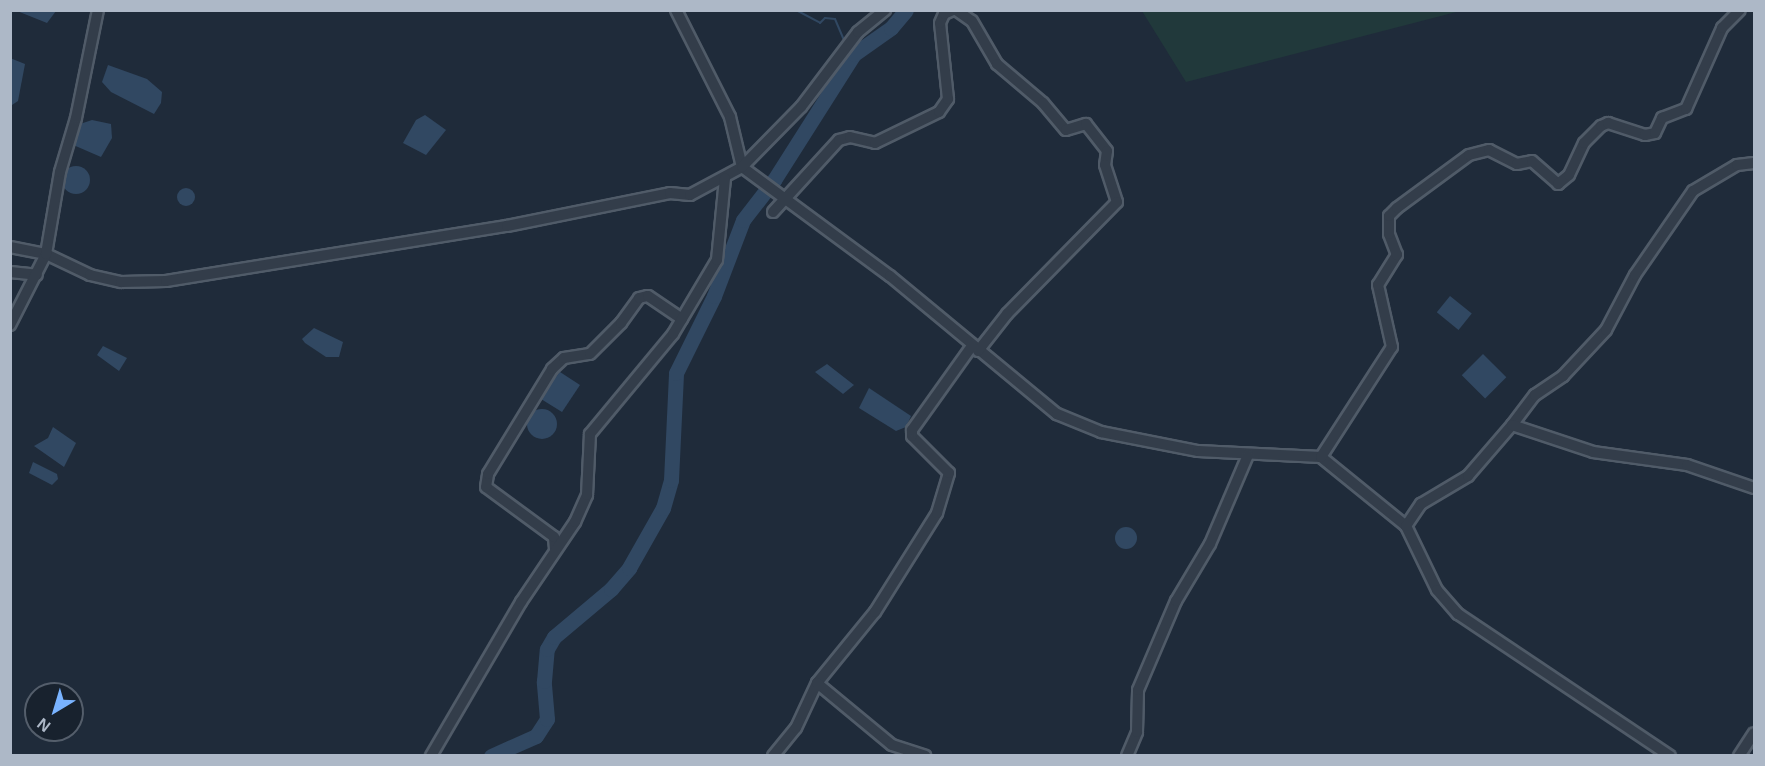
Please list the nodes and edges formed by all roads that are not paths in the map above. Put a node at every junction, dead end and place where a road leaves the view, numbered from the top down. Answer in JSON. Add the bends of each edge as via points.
{"nodes":[{"id":1,"x":98,"y":10,"type":"edge"},
{"id":2,"x":675,"y":10,"type":"edge"},
{"id":3,"x":885,"y":10,"type":"edge"},
{"id":4,"x":955,"y":10,"type":"edge"},
{"id":5,"x":1740,"y":10,"type":"edge"},
{"id":6,"x":1755,"y":163,"type":"edge"},
{"id":7,"x":742,"y":167,"type":"junction"},
{"id":8,"x":725,"y":178,"type":"junction"},
{"id":9,"x":779,"y":195,"type":"junction"},
{"id":10,"x":773,"y":213,"type":"dead end"},
{"id":11,"x":10,"y":247,"type":"edge"},
{"id":12,"x":46,"y":254,"type":"junction"},
{"id":13,"x":10,"y":272,"type":"edge"},
{"id":14,"x":37,"y":275,"type":"junction"},
{"id":15,"x":682,"y":319,"type":"junction"},
{"id":16,"x":10,"y":325,"type":"edge"},
{"id":17,"x":975,"y":349,"type":"junction"},
{"id":18,"x":1512,"y":425,"type":"junction"},
{"id":19,"x":1248,"y":455,"type":"junction"},
{"id":20,"x":1321,"y":457,"type":"junction"},
{"id":21,"x":1755,"y":489,"type":"edge"},
{"id":22,"x":1406,"y":526,"type":"junction"},
{"id":23,"x":555,"y":549,"type":"junction"},
{"id":24,"x":817,"y":683,"type":"junction"},
{"id":25,"x":1755,"y":734,"type":"edge"},
{"id":26,"x":431,"y":756,"type":"edge"},
{"id":27,"x":772,"y":756,"type":"edge"},
{"id":28,"x":925,"y":756,"type":"edge"},
{"id":29,"x":1127,"y":756,"type":"edge"},
{"id":30,"x":1670,"y":756,"type":"edge"},
{"id":31,"x":1739,"y":756,"type":"edge"}],
"edges":[{"from":1,"to":12,"type":"street"},
{"from":2,"to":7,"type":"street","via":[[730,117]]},
{"from":3,"to":7,"type":"street","via":[[858,32],[801,107]]},
{"from":4,"to":9,"type":"street","via":[[945,14],[940,23],[948,99],[939,112],[875,143],[850,137],[839,140]]},
{"from":4,"to":17,"type":"street","via":[[972,21],[997,64],[1043,103],[1066,130],[1086,124],[1107,151],[1105,165],[1118,202]]},
{"from":5,"to":20,"type":"street","via":[[1722,28],[1686,109],[1662,118],[1655,133],[1645,135],[1608,123],[1601,126],[1584,143],[1569,175],[1558,184],[1532,161],[1517,164],[1489,150],[1469,155],[1396,208],[1389,216],[1389,234],[1397,255],[1378,285],[1392,347]]},
{"from":6,"to":18,"type":"street","via":[[1737,165],[1693,191],[1635,274],[1606,330],[1563,376],[1535,395]]},
{"from":7,"to":8,"type":"street"},
{"from":7,"to":9,"type":"street"},
{"from":8,"to":12,"type":"street","via":[[690,195],[670,193],[507,226],[166,281],[121,282],[90,275]]},
{"from":8,"to":15,"type":"street","via":[[717,260]]},
{"from":9,"to":10,"type":"street"},
{"from":9,"to":17,"type":"street","via":[[890,276]]},
{"from":11,"to":12,"type":"street"},
{"from":12,"to":14,"type":"street"},
{"from":13,"to":14,"type":"street"},
{"from":14,"to":16,"type":"street"},
{"from":15,"to":23,"type":"street","via":[[645,372],[590,434],[587,495],[575,522]]},
{"from":15,"to":23,"type":"street","via":[[648,296],[639,298],[590,354],[564,358],[552,369],[488,474],[486,487],[554,537]]},
{"from":17,"to":19,"type":"street","via":[[1057,414],[1101,432],[1198,451]]},
{"from":17,"to":24,"type":"street","via":[[912,430],[912,436],[949,473],[937,513],[875,612]]},
{"from":18,"to":21,"type":"street","via":[[1593,452],[1687,465]]},
{"from":18,"to":22,"type":"street","via":[[1468,476],[1421,504]]},
{"from":19,"to":20,"type":"street"},
{"from":19,"to":29,"type":"street","via":[[1210,544],[1176,601],[1138,690],[1137,732]]},
{"from":20,"to":22,"type":"street"},
{"from":22,"to":30,"type":"street","via":[[1437,590],[1458,614]]},
{"from":23,"to":26,"type":"street"},
{"from":24,"to":27,"type":"street","via":[[796,728]]},
{"from":24,"to":28,"type":"street","via":[[892,745]]},
{"from":25,"to":31,"type":"street"}]}
